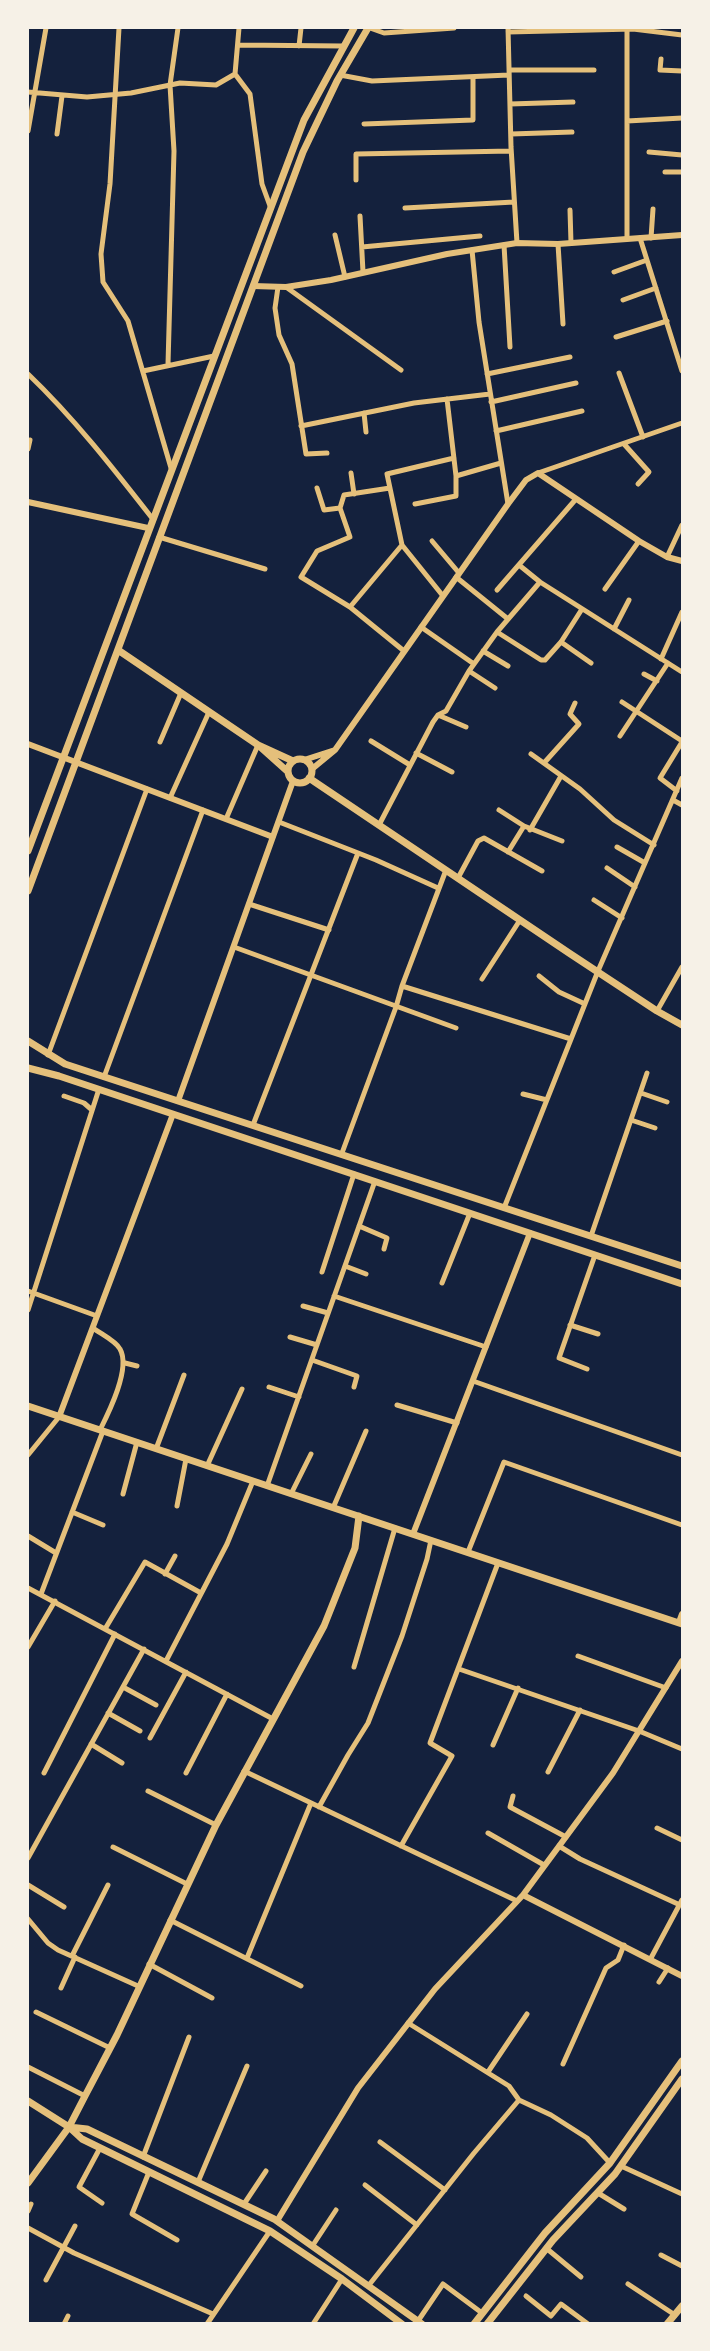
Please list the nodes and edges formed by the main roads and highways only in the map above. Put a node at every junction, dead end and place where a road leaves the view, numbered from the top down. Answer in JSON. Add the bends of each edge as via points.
{"nodes":[{"id":1,"x":354,"y":28,"type":"edge"},
{"id":2,"x":369,"y":28,"type":"edge"},
{"id":3,"x":224,"y":328,"type":"junction"},
{"id":4,"x":236,"y":332,"type":"junction"},
{"id":5,"x":118,"y":650,"type":"junction"},
{"id":6,"x":258,"y":745,"type":"junction"},
{"id":7,"x":293,"y":761,"type":"junction"},
{"id":8,"x":287,"y":771,"type":"junction"},
{"id":9,"x":309,"y":778,"type":"junction"},
{"id":10,"x":28,"y":851,"type":"edge"},
{"id":11,"x":28,"y":891,"type":"edge"},
{"id":12,"x":682,"y":1025,"type":"edge"},
{"id":13,"x":28,"y":1041,"type":"edge"},
{"id":14,"x":28,"y":1068,"type":"edge"},
{"id":15,"x":682,"y":1266,"type":"edge"},
{"id":16,"x":682,"y":1284,"type":"edge"},
{"id":17,"x":28,"y":1406,"type":"edge"},
{"id":18,"x":359,"y":1516,"type":"junction"},
{"id":19,"x":681,"y":1623,"type":"edge"},
{"id":20,"x":682,"y":2060,"type":"edge"},
{"id":21,"x":682,"y":2079,"type":"edge"},
{"id":22,"x":28,"y":2101,"type":"edge"},
{"id":23,"x":69,"y":2126,"type":"junction"},
{"id":24,"x":28,"y":2183,"type":"edge"},
{"id":25,"x":579,"y":2198,"type":"junction"},
{"id":26,"x":586,"y":2206,"type":"junction"},
{"id":27,"x":277,"y":2221,"type":"junction"},
{"id":28,"x":270,"y":2231,"type":"junction"},
{"id":29,"x":682,"y":2306,"type":"edge"},
{"id":30,"x":420,"y":2322,"type":"edge"},
{"id":31,"x":488,"y":2323,"type":"edge"},
{"id":32,"x":669,"y":2323,"type":"edge"},
{"id":33,"x":402,"y":2324,"type":"edge"},
{"id":34,"x":474,"y":2324,"type":"edge"}],
"edges":[{"from":1,"to":3,"type":"main road","via":[[304,120]]},
{"from":2,"to":4,"type":"main road","via":[[340,74],[307,144]]},
{"from":3,"to":4,"type":"main road"},
{"from":3,"to":10,"type":"main road"},
{"from":4,"to":5,"type":"main road"},
{"from":5,"to":6,"type":"main road"},
{"from":5,"to":11,"type":"main road"},
{"from":6,"to":7,"type":"main road"},
{"from":6,"to":8,"type":"main road"},
{"from":7,"to":8,"type":"main road"},
{"from":7,"to":9,"type":"main road","via":[[304,760],[312,769]]},
{"from":8,"to":9,"type":"main road","via":[[293,781],[300,783]]},
{"from":9,"to":12,"type":"main road"},
{"from":13,"to":15,"type":"main road","via":[[65,1064]]},
{"from":14,"to":16,"type":"main road"},
{"from":17,"to":18,"type":"main road"},
{"from":18,"to":19,"type":"main road"},
{"from":18,"to":23,"type":"main road","via":[[355,1548],[335,1600],[300,1673],[216,1825],[110,2048]]},
{"from":20,"to":25,"type":"main road","via":[[610,2163]]},
{"from":21,"to":26,"type":"main road","via":[[621,2166]]},
{"from":22,"to":23,"type":"main road"},
{"from":23,"to":24,"type":"main road"},
{"from":23,"to":27,"type":"main road","via":[[87,2129]]},
{"from":23,"to":28,"type":"main road","via":[[82,2139]]},
{"from":25,"to":26,"type":"main road"},
{"from":25,"to":34,"type":"main road","via":[[534,2247]]},
{"from":26,"to":31,"type":"main road","via":[[546,2248]]},
{"from":27,"to":28,"type":"main road"},
{"from":27,"to":30,"type":"main road"},
{"from":28,"to":33,"type":"main road"},
{"from":29,"to":32,"type":"main road"}]}
